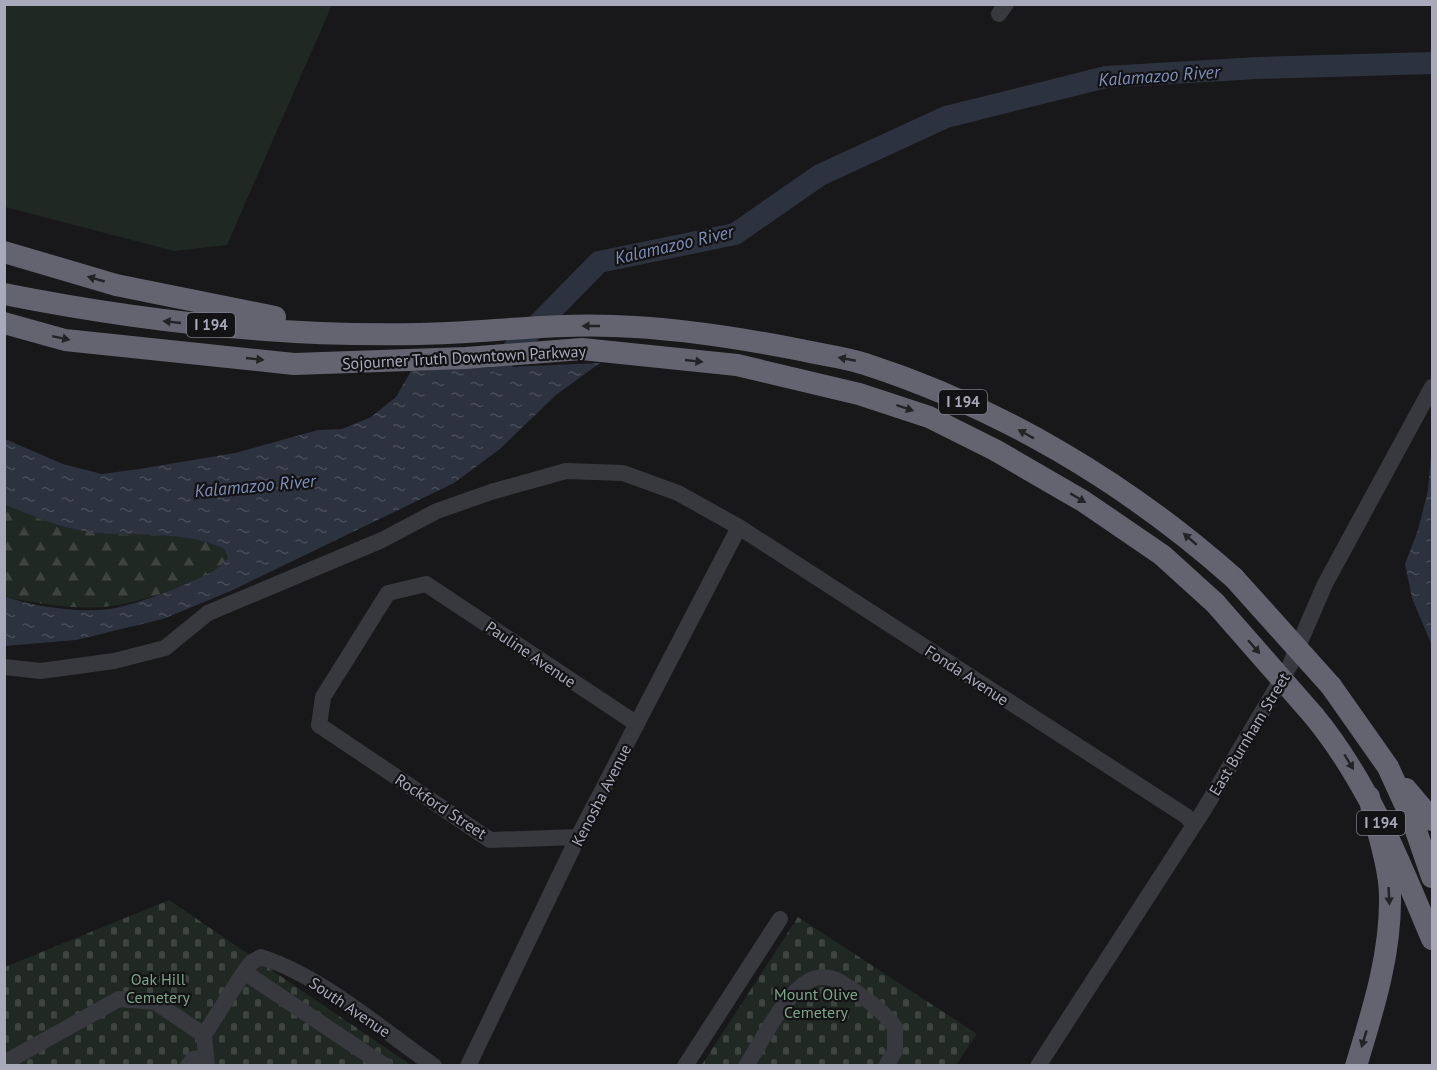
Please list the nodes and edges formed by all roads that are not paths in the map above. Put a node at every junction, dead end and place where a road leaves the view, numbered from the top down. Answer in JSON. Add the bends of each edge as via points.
{"nodes":[{"id":1,"x":4,"y":252,"type":"edge"},
{"id":2,"x":4,"y":294,"type":"edge"},
{"id":3,"x":4,"y":323,"type":"edge"},
{"id":4,"x":359,"y":334,"type":"junction"},
{"id":5,"x":1432,"y":387,"type":"edge"},
{"id":6,"x":739,"y":527,"type":"junction"},
{"id":7,"x":4,"y":667,"type":"edge"},
{"id":8,"x":637,"y":724,"type":"junction"},
{"id":9,"x":319,"y":725,"type":"joint"},
{"id":10,"x":1388,"y":767,"type":"junction"},
{"id":11,"x":1370,"y":797,"type":"junction"},
{"id":12,"x":1432,"y":820,"type":"edge"},
{"id":13,"x":1194,"y":825,"type":"junction"},
{"id":14,"x":578,"y":837,"type":"junction"},
{"id":15,"x":1432,"y":877,"type":"edge"},
{"id":16,"x":780,"y":918,"type":"dead end"},
{"id":17,"x":1432,"y":939,"type":"edge"},
{"id":18,"x":244,"y":972,"type":"junction"},
{"id":19,"x":204,"y":1035,"type":"junction"},
{"id":20,"x":207,"y":1061,"type":"edge"},
{"id":21,"x":4,"y":1064,"type":"edge"},
{"id":22,"x":188,"y":1065,"type":"edge"},
{"id":23,"x":385,"y":1065,"type":"edge"},
{"id":24,"x":434,"y":1065,"type":"edge"},
{"id":25,"x":468,"y":1065,"type":"edge"},
{"id":26,"x":685,"y":1065,"type":"edge"},
{"id":27,"x":746,"y":1065,"type":"edge"},
{"id":28,"x":886,"y":1065,"type":"edge"},
{"id":29,"x":1038,"y":1065,"type":"edge"},
{"id":30,"x":1356,"y":1065,"type":"edge"}],
"edges":[{"from":4,"to":1,"type":"highway","one_way":true,"via":[[116,285]]},
{"from":4,"to":2,"type":"highway","name":"Sojourner Truth Downtown Parkway","number":"I 194","one_way":true,"via":[[178,322],[90,311]]},
{"from":3,"to":11,"type":"highway","name":"Sojourner Truth Downtown Parkway","number":"I 194","one_way":true,"bridge":true,"via":[[65,340],[294,364],[556,350],[737,365],[859,394],[929,417],[1083,501],[1162,555],[1215,603],[1314,716],[1342,749]]},
{"from":10,"to":4,"type":"highway","name":"Sojourner Truth Downtown Parkway","number":"I 194","one_way":true,"bridge":true,"via":[[1331,686],[1234,578],[1184,533],[1108,479],[1006,422],[931,387],[850,360],[746,340],[650,329],[554,325],[497,331]]},
{"from":5,"to":13,"type":"street","name":"East Burnham Street","via":[[1324,584],[1290,664]]},
{"from":6,"to":7,"type":"street","name":"Fonda Avenue","via":[[678,493],[623,473],[566,471],[437,511],[382,540],[208,613],[165,648],[114,661],[41,671]]},
{"from":6,"to":8,"type":"street","name":"Kenosha Avenue"},
{"from":6,"to":13,"type":"street","name":"Fonda Avenue","via":[[1186,816]]},
{"from":8,"to":9,"type":"street","name":"Pauline Avenue","via":[[426,584],[388,593],[323,697]]},
{"from":8,"to":14,"type":"street","name":"Kenosha Avenue"},
{"from":9,"to":14,"type":"street","name":"Rockford Street","via":[[490,840]]},
{"from":10,"to":12,"type":"highway"},
{"from":10,"to":15,"type":"highway","name":"Sojourner Truth Downtown Parkway","number":"I 194"},
{"from":11,"to":17,"type":"highway","name":"Sojourner Truth Downtown Parkway","number":"I 194"},
{"from":11,"to":30,"type":"highway","one_way":true,"via":[[1390,893],[1388,938]]},
{"from":13,"to":29,"type":"street","name":"East Burnham Street"},
{"from":14,"to":25,"type":"street","name":"Kenosha Avenue"},
{"from":16,"to":26,"type":"street"},
{"from":18,"to":19,"type":"street"},
{"from":18,"to":23,"type":"street"},
{"from":18,"to":24,"type":"street","name":"South Avenue","via":[[261,957],[287,966]]},
{"from":19,"to":20,"type":"street"},
{"from":19,"to":21,"type":"street","via":[[155,1002],[118,999]]},
{"from":20,"to":22,"type":"street","via":[[193,1059]]},
{"from":27,"to":28,"type":"street","via":[[792,994],[812,978],[823,977],[835,979],[874,1004],[895,1027],[895,1051]]}]}
